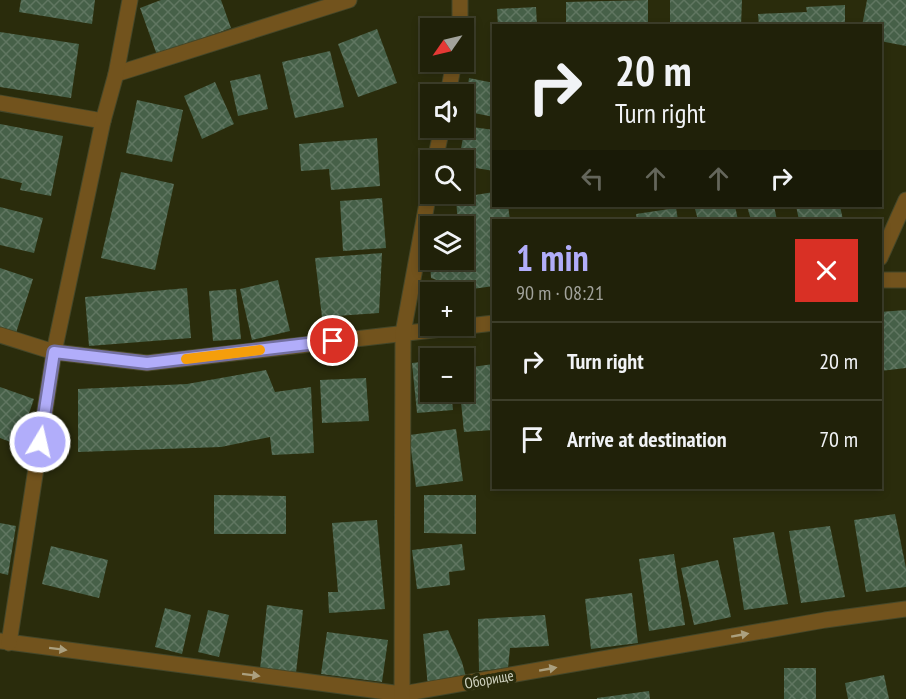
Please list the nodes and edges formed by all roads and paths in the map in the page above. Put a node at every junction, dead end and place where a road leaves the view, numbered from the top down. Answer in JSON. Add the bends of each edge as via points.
{"nodes":[{"id":1,"x":130,"y":0,"type":"edge"},
{"id":2,"x":349,"y":0,"type":"edge"},
{"id":3,"x":460,"y":0,"type":"edge"},
{"id":4,"x":460,"y":18,"type":"edge"},
{"id":5,"x":116,"y":74,"type":"junction"},
{"id":6,"x":0,"y":103,"type":"edge"},
{"id":7,"x":103,"y":121,"type":"junction"},
{"id":8,"x":906,"y":200,"type":"edge"},
{"id":9,"x":427,"y":204,"type":"edge"},
{"id":10,"x":882,"y":254,"type":"edge"},
{"id":11,"x":882,"y":280,"type":"edge"},
{"id":12,"x":906,"y":280,"type":"edge"},
{"id":13,"x":492,"y":323,"type":"edge"},
{"id":14,"x":403,"y":333,"type":"junction"},
{"id":15,"x":0,"y":335,"type":"edge"},
{"id":16,"x":54,"y":352,"type":"junction"},
{"id":17,"x":906,"y":609,"type":"edge"},
{"id":18,"x":4,"y":642,"type":"edge"},
{"id":19,"x":402,"y":697,"type":"edge"}],
"edges":[{"from":1,"to":5,"type":"street"},
{"from":2,"to":5,"type":"street"},
{"from":3,"to":4,"type":"street"},
{"from":5,"to":7,"type":"street"},
{"from":6,"to":7,"type":"street"},
{"from":7,"to":16,"type":"street"},
{"from":8,"to":10,"type":"street"},
{"from":9,"to":14,"type":"street"},
{"from":11,"to":12,"type":"street"},
{"from":13,"to":14,"type":"street"},
{"from":14,"to":16,"type":"street","via":[[147,363]]},
{"from":14,"to":19,"type":"street"},
{"from":15,"to":16,"type":"street"},
{"from":16,"to":18,"type":"street"},
{"from":19,"to":17,"type":"street","name":"Оборище","one_way":true,"via":[[825,620]]},
{"from":18,"to":19,"type":"street","name":"Оборище","one_way":true}]}
